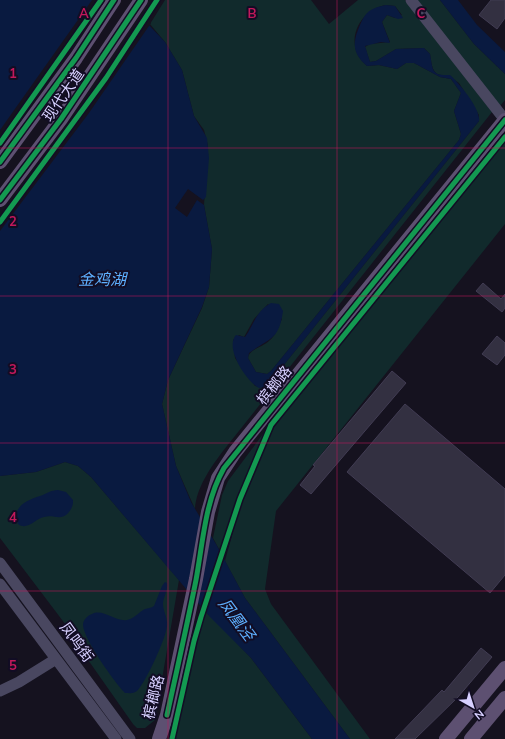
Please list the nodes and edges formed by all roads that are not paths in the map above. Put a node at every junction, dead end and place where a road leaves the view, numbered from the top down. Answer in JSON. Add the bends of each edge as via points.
{"nodes":[{"id":1,"x":114,"y":0,"type":"edge"},
{"id":2,"x":141,"y":0,"type":"edge"},
{"id":3,"x":411,"y":0,"type":"edge"},
{"id":4,"x":505,"y":120,"type":"edge"},
{"id":5,"x":0,"y":162,"type":"edge"},
{"id":6,"x":0,"y":200,"type":"edge"},
{"id":7,"x":0,"y":563,"type":"edge"},
{"id":8,"x":0,"y":584,"type":"edge"},
{"id":9,"x":56,"y":659,"type":"junction"},
{"id":10,"x":505,"y":668,"type":"edge"},
{"id":11,"x":0,"y":691,"type":"edge"},
{"id":12,"x":505,"y":698,"type":"edge"},
{"id":13,"x":116,"y":739,"type":"edge"},
{"id":14,"x":130,"y":739,"type":"edge"},
{"id":15,"x":159,"y":739,"type":"edge"},
{"id":16,"x":446,"y":739,"type":"edge"},
{"id":17,"x":471,"y":739,"type":"edge"}],
"edges":[{"from":1,"to":5,"type":"main road","name":"现代大道","via":[[76,58]]},
{"from":2,"to":6,"type":"main road","name":"现代大道","via":[[65,113]]},
{"from":3,"to":4,"type":"street"},
{"from":4,"to":15,"type":"main road","name":"槟榔路","via":[[235,452],[218,478],[206,522],[168,715]]},
{"from":7,"to":14,"type":"street","name":"凤鸣街"},
{"from":8,"to":9,"type":"street","name":"凤鸣街"},
{"from":9,"to":11,"type":"street"},
{"from":9,"to":13,"type":"street","name":"凤鸣街"},
{"from":10,"to":16,"type":"main road"},
{"from":12,"to":17,"type":"main road"}]}
